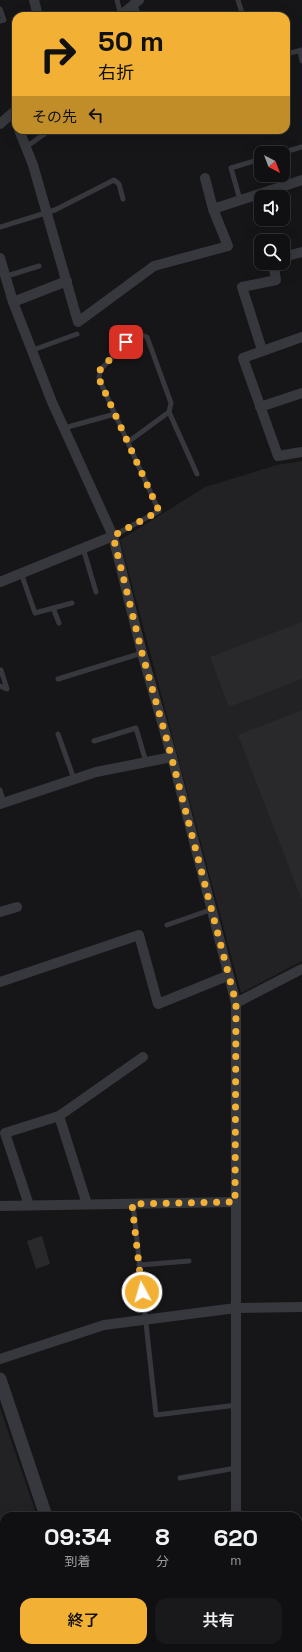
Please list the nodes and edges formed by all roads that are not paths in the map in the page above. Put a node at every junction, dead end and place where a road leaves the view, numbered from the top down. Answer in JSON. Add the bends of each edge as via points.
{"nodes":[{"id":1,"x":34,"y":0,"type":"edge"},
{"id":2,"x":117,"y":0,"type":"edge"},
{"id":3,"x":238,"y":0,"type":"edge"},
{"id":4,"x":137,"y":2,"type":"edge"},
{"id":5,"x":0,"y":9,"type":"edge"},
{"id":6,"x":37,"y":12,"type":"edge"},
{"id":7,"x":120,"y":12,"type":"edge"},
{"id":8,"x":126,"y":12,"type":"edge"},
{"id":9,"x":139,"y":12,"type":"edge"},
{"id":10,"x":241,"y":12,"type":"edge"},
{"id":11,"x":0,"y":21,"type":"edge"},
{"id":12,"x":301,"y":50,"type":"edge"},
{"id":13,"x":290,"y":53,"type":"edge"},
{"id":14,"x":302,"y":61,"type":"edge"},
{"id":15,"x":12,"y":117,"type":"edge"},
{"id":16,"x":0,"y":124,"type":"edge"},
{"id":17,"x":21,"y":134,"type":"edge"},
{"id":18,"x":44,"y":134,"type":"edge"},
{"id":19,"x":26,"y":147,"type":"junction"},
{"id":20,"x":302,"y":147,"type":"edge"},
{"id":21,"x":290,"y":150,"type":"edge"},
{"id":22,"x":254,"y":161,"type":"edge"},
{"id":23,"x":205,"y":178,"type":"dead end"},
{"id":24,"x":302,"y":180,"type":"edge"},
{"id":25,"x":123,"y":199,"type":"dead end"},
{"id":26,"x":240,"y":200,"type":"junction"},
{"id":27,"x":213,"y":209,"type":"junction"},
{"id":28,"x":47,"y":212,"type":"junction"},
{"id":29,"x":0,"y":227,"type":"edge"},
{"id":30,"x":302,"y":252,"type":"edge"},
{"id":31,"x":290,"y":256,"type":"edge"},
{"id":32,"x":0,"y":258,"type":"edge"},
{"id":33,"x":39,"y":266,"type":"dead end"},
{"id":34,"x":274,"y":270,"type":"edge"},
{"id":35,"x":7,"y":276,"type":"junction"},
{"id":36,"x":67,"y":281,"type":"junction"},
{"id":37,"x":13,"y":302,"type":"junction"},
{"id":38,"x":77,"y":334,"type":"dead end"},
{"id":39,"x":302,"y":337,"type":"edge"},
{"id":40,"x":33,"y":350,"type":"junction"},
{"id":41,"x":262,"y":350,"type":"junction"},
{"id":42,"x":302,"y":393,"type":"edge"},
{"id":43,"x":260,"y":407,"type":"junction"},
{"id":44,"x":169,"y":412,"type":"junction"},
{"id":45,"x":115,"y":414,"type":"junction"},
{"id":46,"x":64,"y":428,"type":"junction"},
{"id":47,"x":128,"y":442,"type":"junction"},
{"id":48,"x":302,"y":452,"type":"edge"},
{"id":49,"x":197,"y":474,"type":"dead end"},
{"id":50,"x":113,"y":536,"type":"junction"},
{"id":51,"x":83,"y":548,"type":"junction"},
{"id":52,"x":21,"y":573,"type":"junction"},
{"id":53,"x":0,"y":582,"type":"edge"},
{"id":54,"x":96,"y":592,"type":"dead end"},
{"id":55,"x":72,"y":603,"type":"dead end"},
{"id":56,"x":53,"y":608,"type":"junction"},
{"id":57,"x":59,"y":623,"type":"dead end"},
{"id":58,"x":142,"y":653,"type":"junction"},
{"id":59,"x":1,"y":670,"type":"edge"},
{"id":60,"x":58,"y":679,"type":"dead end"},
{"id":61,"x":0,"y":686,"type":"edge"},
{"id":62,"x":58,"y":734,"type":"dead end"},
{"id":63,"x":94,"y":741,"type":"dead end"},
{"id":64,"x":172,"y":757,"type":"junction"},
{"id":65,"x":146,"y":762,"type":"junction"},
{"id":66,"x":74,"y":779,"type":"junction"},
{"id":67,"x":0,"y":790,"type":"edge"},
{"id":68,"x":2,"y":804,"type":"edge"},
{"id":69,"x":17,"y":907,"type":"dead end"},
{"id":70,"x":210,"y":910,"type":"junction"},
{"id":71,"x":0,"y":912,"type":"edge"},
{"id":72,"x":167,"y":925,"type":"dead end"},
{"id":73,"x":302,"y":969,"type":"edge"},
{"id":74,"x":227,"y":976,"type":"junction"},
{"id":75,"x":0,"y":982,"type":"edge"},
{"id":76,"x":236,"y":1003,"type":"junction"},
{"id":77,"x":142,"y":1057,"type":"dead end"},
{"id":78,"x":59,"y":1116,"type":"junction"},
{"id":79,"x":235,"y":1202,"type":"junction"},
{"id":80,"x":87,"y":1204,"type":"junction"},
{"id":81,"x":132,"y":1204,"type":"junction"},
{"id":82,"x":29,"y":1205,"type":"junction"},
{"id":83,"x":0,"y":1206,"type":"edge"},
{"id":84,"x":189,"y":1261,"type":"dead end"},
{"id":85,"x":139,"y":1265,"type":"junction"},
{"id":86,"x":236,"y":1308,"type":"junction"},
{"id":87,"x":302,"y":1308,"type":"edge"},
{"id":88,"x":144,"y":1320,"type":"junction"},
{"id":89,"x":0,"y":1359,"type":"edge"},
{"id":90,"x":0,"y":1379,"type":"edge"},
{"id":91,"x":237,"y":1405,"type":"junction"},
{"id":92,"x":236,"y":1468,"type":"junction"},
{"id":93,"x":180,"y":1478,"type":"dead end"},
{"id":94,"x":45,"y":1512,"type":"edge"},
{"id":95,"x":236,"y":1512,"type":"edge"}],
"edges":[{"from":1,"to":6,"type":"street"},
{"from":2,"to":7,"type":"lane"},
{"from":3,"to":10,"type":"lane"},
{"from":4,"to":8,"type":"street"},
{"from":4,"to":9,"type":"lane"},
{"from":5,"to":11,"type":"lane","via":[[4,20]]},
{"from":12,"to":13,"type":"lane"},
{"from":12,"to":14,"type":"lane"},
{"from":15,"to":16,"type":"street"},
{"from":17,"to":19,"type":"street"},
{"from":18,"to":19,"type":"lane"},
{"from":19,"to":28,"type":"street"},
{"from":20,"to":21,"type":"lane"},
{"from":22,"to":26,"type":"lane","via":[[231,168]]},
{"from":23,"to":27,"type":"street"},
{"from":24,"to":26,"type":"street"},
{"from":25,"to":28,"type":"lane","via":[[119,184],[114,180]]},
{"from":26,"to":27,"type":"street"},
{"from":27,"to":36,"type":"street","via":[[228,246],[154,266],[78,322]]},
{"from":28,"to":29,"type":"lane"},
{"from":28,"to":36,"type":"street"},
{"from":30,"to":31,"type":"street"},
{"from":32,"to":35,"type":"street"},
{"from":33,"to":35,"type":"lane"},
{"from":34,"to":41,"type":"street","via":[[276,280],[242,287]]},
{"from":35,"to":37,"type":"street"},
{"from":36,"to":37,"type":"street"},
{"from":37,"to":40,"type":"street"},
{"from":38,"to":40,"type":"lane"},
{"from":39,"to":41,"type":"street"},
{"from":40,"to":46,"type":"street"},
{"from":41,"to":43,"type":"street","via":[[243,358]]},
{"from":42,"to":43,"type":"street"},
{"from":43,"to":48,"type":"street","via":[[278,456]]},
{"from":44,"to":45,"type":"lane","via":[[171,403],[147,337],[136,333],[100,370],[99,379]]},
{"from":44,"to":47,"type":"lane"},
{"from":44,"to":49,"type":"lane"},
{"from":45,"to":46,"type":"lane"},
{"from":45,"to":47,"type":"lane"},
{"from":46,"to":50,"type":"street"},
{"from":47,"to":50,"type":"lane","via":[[159,511]]},
{"from":50,"to":51,"type":"street"},
{"from":50,"to":58,"type":"street"},
{"from":51,"to":52,"type":"street"},
{"from":51,"to":54,"type":"lane"},
{"from":52,"to":53,"type":"street"},
{"from":52,"to":56,"type":"lane","via":[[36,613]]},
{"from":55,"to":56,"type":"lane"},
{"from":56,"to":57,"type":"lane"},
{"from":58,"to":60,"type":"lane"},
{"from":58,"to":64,"type":"street"},
{"from":59,"to":61,"type":"lane","via":[[7,689]]},
{"from":62,"to":66,"type":"lane"},
{"from":63,"to":65,"type":"lane","via":[[136,728]]},
{"from":64,"to":65,"type":"street"},
{"from":64,"to":70,"type":"street"},
{"from":65,"to":66,"type":"street"},
{"from":66,"to":68,"type":"street"},
{"from":67,"to":68,"type":"lane"},
{"from":69,"to":71,"type":"street"},
{"from":70,"to":72,"type":"lane"},
{"from":70,"to":74,"type":"street"},
{"from":73,"to":76,"type":"street"},
{"from":74,"to":75,"type":"street","via":[[158,1004],[138,935]]},
{"from":74,"to":76,"type":"street"},
{"from":76,"to":79,"type":"street"},
{"from":77,"to":78,"type":"street"},
{"from":78,"to":80,"type":"street"},
{"from":78,"to":82,"type":"street","via":[[5,1133]]},
{"from":79,"to":81,"type":"street"},
{"from":79,"to":86,"type":"street"},
{"from":80,"to":81,"type":"street"},
{"from":80,"to":82,"type":"street"},
{"from":81,"to":85,"type":"lane"},
{"from":82,"to":83,"type":"street"},
{"from":84,"to":85,"type":"lane"},
{"from":85,"to":88,"type":"lane"},
{"from":86,"to":87,"type":"street"},
{"from":86,"to":88,"type":"street"},
{"from":86,"to":91,"type":"street"},
{"from":88,"to":89,"type":"street","via":[[104,1325]]},
{"from":88,"to":91,"type":"lane","via":[[156,1415]]},
{"from":90,"to":94,"type":"street"},
{"from":91,"to":92,"type":"street"},
{"from":92,"to":93,"type":"lane"},
{"from":92,"to":95,"type":"street"}]}
